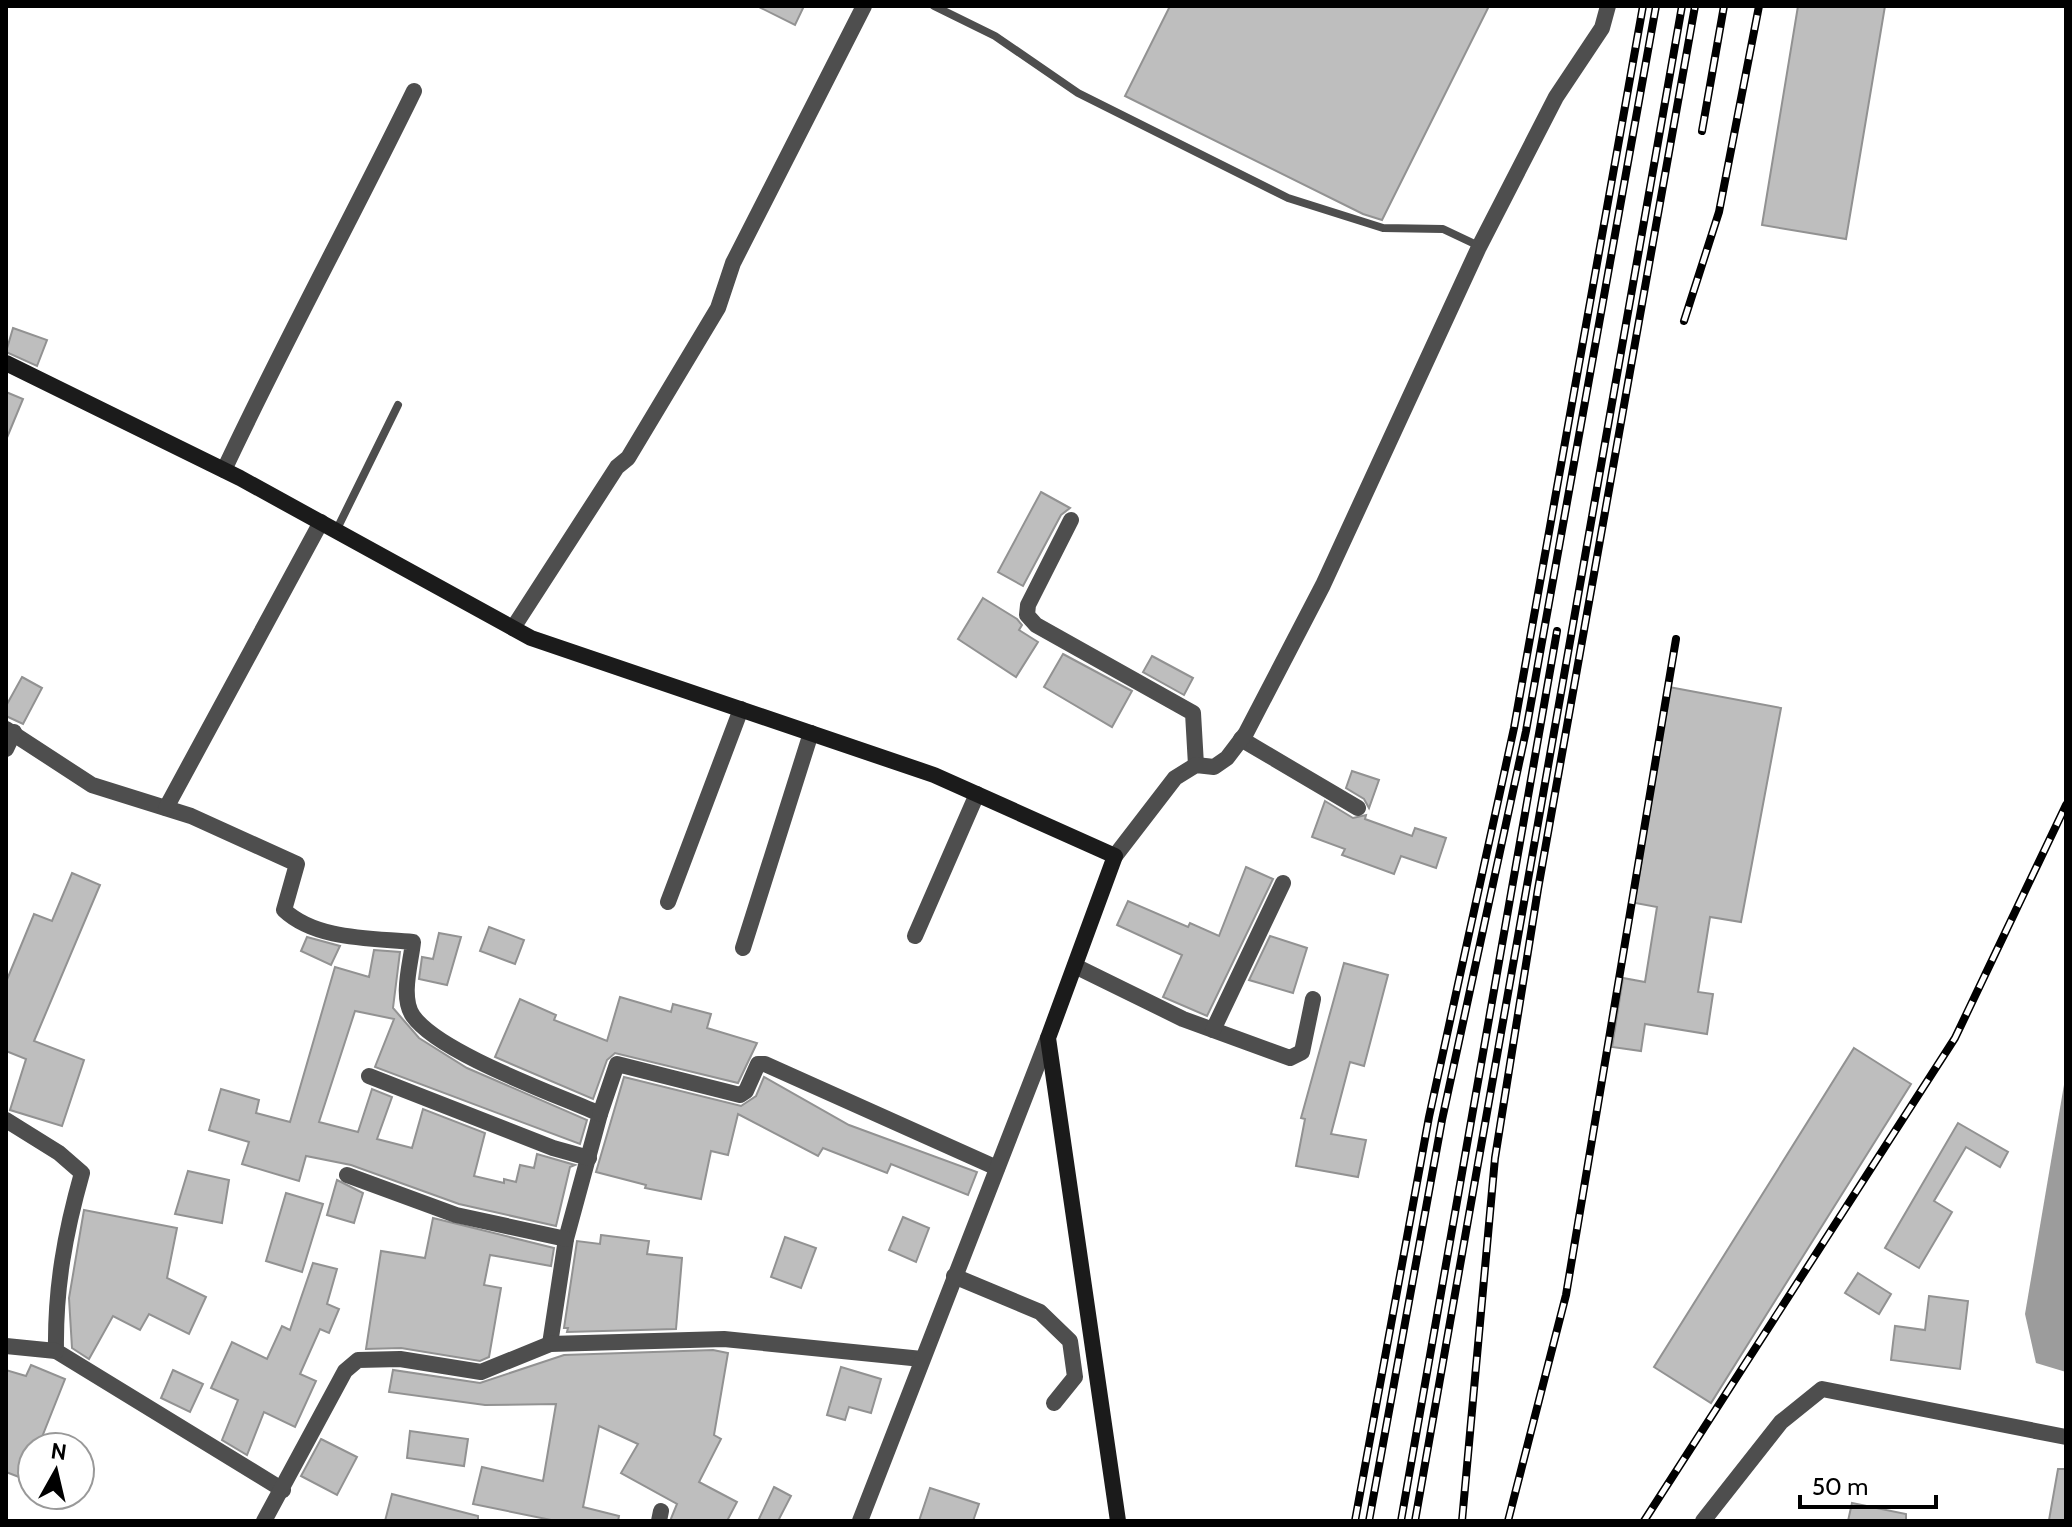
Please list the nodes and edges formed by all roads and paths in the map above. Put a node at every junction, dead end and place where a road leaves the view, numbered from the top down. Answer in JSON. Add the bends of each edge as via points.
{"nodes":[{"id":1,"x":864,"y":6,"type":"edge"},
{"id":2,"x":934,"y":6,"type":"edge"},
{"id":3,"x":1608,"y":6,"type":"edge"},
{"id":4,"x":414,"y":91,"type":"dead end"},
{"id":5,"x":1479,"y":247,"type":"junction"},
{"id":6,"x":6,"y":363,"type":"edge"},
{"id":7,"x":398,"y":405,"type":"dead end"},
{"id":8,"x":224,"y":470,"type":"junction"},
{"id":9,"x":1071,"y":520,"type":"dead end"},
{"id":10,"x":321,"y":522,"type":"junction"},
{"id":11,"x":336,"y":531,"type":"junction"},
{"id":12,"x":513,"y":628,"type":"junction"},
{"id":13,"x":741,"y":709,"type":"junction"},
{"id":14,"x":10,"y":730,"type":"edge"},
{"id":15,"x":811,"y":733,"type":"junction"},
{"id":16,"x":1241,"y":739,"type":"junction"},
{"id":17,"x":6,"y":749,"type":"edge"},
{"id":18,"x":1196,"y":765,"type":"junction"},
{"id":19,"x":977,"y":794,"type":"junction"},
{"id":20,"x":166,"y":808,"type":"junction"},
{"id":21,"x":1358,"y":808,"type":"dead end"},
{"id":22,"x":1115,"y":856,"type":"junction"},
{"id":23,"x":1283,"y":883,"type":"dead end"},
{"id":24,"x":668,"y":902,"type":"dead end"},
{"id":25,"x":915,"y":936,"type":"dead end"},
{"id":26,"x":743,"y":948,"type":"dead end"},
{"id":27,"x":1075,"y":966,"type":"junction"},
{"id":28,"x":1313,"y":999,"type":"dead end"},
{"id":29,"x":1213,"y":1030,"type":"junction"},
{"id":30,"x":1048,"y":1038,"type":"junction"},
{"id":31,"x":369,"y":1076,"type":"dead end"},
{"id":32,"x":600,"y":1114,"type":"junction"},
{"id":33,"x":6,"y":1120,"type":"edge"},
{"id":34,"x":589,"y":1158,"type":"junction"},
{"id":35,"x":997,"y":1168,"type":"junction"},
{"id":36,"x":347,"y":1175,"type":"dead end"},
{"id":37,"x":566,"y":1239,"type":"junction"},
{"id":38,"x":954,"y":1276,"type":"junction"},
{"id":39,"x":550,"y":1344,"type":"junction"},
{"id":40,"x":6,"y":1346,"type":"edge"},
{"id":41,"x":56,"y":1351,"type":"junction"},
{"id":42,"x":922,"y":1359,"type":"junction"},
{"id":43,"x":1054,"y":1403,"type":"dead end"},
{"id":44,"x":2066,"y":1437,"type":"edge"},
{"id":45,"x":283,"y":1490,"type":"junction"},
{"id":46,"x":264,"y":1521,"type":"edge"},
{"id":47,"x":860,"y":1521,"type":"edge"},
{"id":48,"x":1118,"y":1521,"type":"edge"},
{"id":49,"x":1703,"y":1521,"type":"edge"}],
"edges":[{"from":1,"to":12,"type":"street","via":[[733,263],[718,308],[628,458],[617,467]]},
{"from":2,"to":5,"type":"lane","via":[[995,36],[1078,93],[1288,198],[1383,228],[1443,229]]},
{"from":3,"to":5,"type":"street","via":[[1602,28],[1556,97]]},
{"from":4,"to":8,"type":"street"},
{"from":5,"to":16,"type":"street","via":[[1329,571]]},
{"from":6,"to":8,"type":"street"},
{"from":7,"to":11,"type":"lane"},
{"from":8,"to":10,"type":"street"},
{"from":9,"to":18,"type":"street","via":[[1027,615],[1036,625],[1193,713]]},
{"from":10,"to":11,"type":"street"},
{"from":10,"to":20,"type":"street"},
{"from":11,"to":12,"type":"street"},
{"from":12,"to":13,"type":"street"},
{"from":13,"to":15,"type":"street"},
{"from":13,"to":24,"type":"street"},
{"from":14,"to":17,"type":"street"},
{"from":14,"to":20,"type":"street","via":[[92,785]]},
{"from":15,"to":19,"type":"street"},
{"from":15,"to":26,"type":"street"},
{"from":16,"to":18,"type":"street","via":[[1214,767]]},
{"from":16,"to":21,"type":"street"},
{"from":18,"to":22,"type":"street","via":[[1175,778]]},
{"from":19,"to":22,"type":"street"},
{"from":19,"to":25,"type":"street"},
{"from":20,"to":32,"type":"street","via":[[297,864],[284,910],[299,924],[343,935],[413,942],[407,998],[413,1016],[449,1046]]},
{"from":22,"to":27,"type":"street"},
{"from":23,"to":29,"type":"street"},
{"from":27,"to":29,"type":"street"},
{"from":27,"to":30,"type":"street"},
{"from":28,"to":29,"type":"street","via":[[1302,1052],[1295,1058]]},
{"from":30,"to":35,"type":"street"},
{"from":30,"to":48,"type":"street"},
{"from":31,"to":34,"type":"street"},
{"from":32,"to":34,"type":"street"},
{"from":32,"to":35,"type":"street","via":[[617,1064],[740,1095],[758,1064],[765,1064]]},
{"from":33,"to":41,"type":"street","via":[[82,1173],[62,1243]]},
{"from":34,"to":37,"type":"street"},
{"from":35,"to":38,"type":"street"},
{"from":36,"to":37,"type":"street","via":[[456,1215]]},
{"from":37,"to":39,"type":"street"},
{"from":38,"to":42,"type":"street"},
{"from":38,"to":43,"type":"street","via":[[1040,1312],[1070,1341],[1075,1377]]},
{"from":39,"to":42,"type":"street","via":[[724,1339]]},
{"from":39,"to":45,"type":"street","via":[[481,1372],[400,1359],[358,1360],[345,1371]]},
{"from":40,"to":41,"type":"street"},
{"from":41,"to":45,"type":"street"},
{"from":42,"to":47,"type":"street"},
{"from":44,"to":49,"type":"street","via":[[1822,1389],[1781,1422]]},
{"from":45,"to":46,"type":"street"}]}
